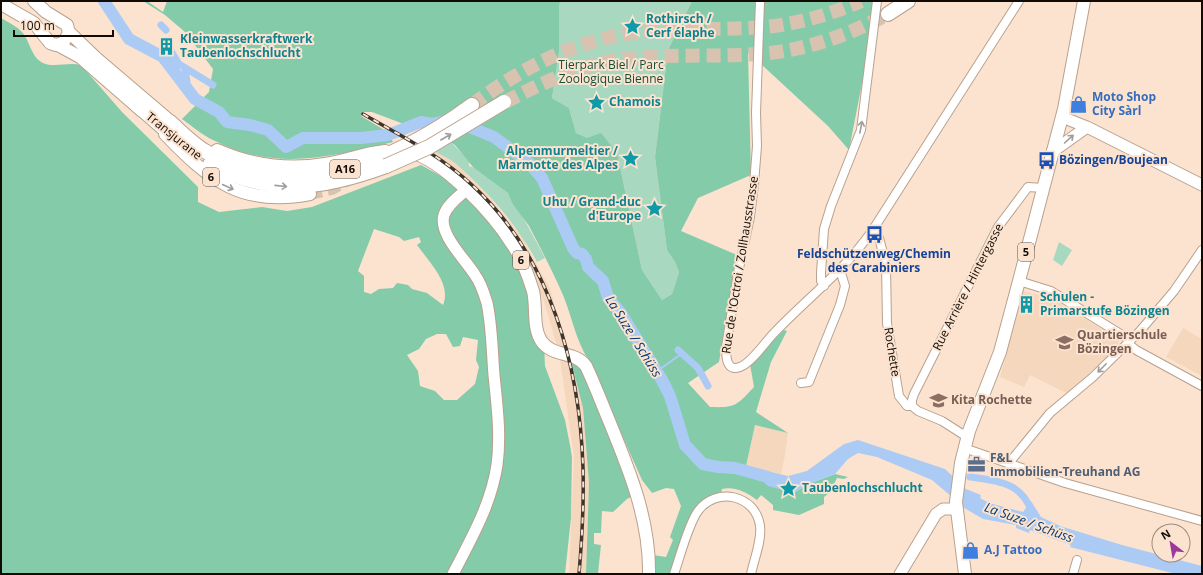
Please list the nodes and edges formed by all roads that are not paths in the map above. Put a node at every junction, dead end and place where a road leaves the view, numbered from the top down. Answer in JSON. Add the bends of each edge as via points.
{"nodes":[{"id":1,"x":34,"y":1,"type":"edge"},
{"id":2,"x":760,"y":1,"type":"edge"},
{"id":3,"x":877,"y":1,"type":"edge"},
{"id":4,"x":908,"y":1,"type":"edge"},
{"id":5,"x":1019,"y":1,"type":"edge"},
{"id":6,"x":1084,"y":1,"type":"edge"},
{"id":7,"x":1,"y":4,"type":"edge"},
{"id":8,"x":888,"y":14,"type":"tunnel mouth"},
{"id":9,"x":59,"y":20,"type":"junction"},
{"id":10,"x":69,"y":32,"type":"junction"},
{"id":11,"x":45,"y":37,"type":"junction"},
{"id":12,"x":58,"y":45,"type":"junction"},
{"id":13,"x":504,"y":102,"type":"tunnel mouth"},
{"id":14,"x":136,"y":105,"type":"junction"},
{"id":15,"x":472,"y":105,"type":"tunnel mouth"},
{"id":16,"x":1062,"y":117,"type":"junction"},
{"id":17,"x":170,"y":122,"type":"junction"},
{"id":18,"x":1087,"y":127,"type":"junction"},
{"id":19,"x":1052,"y":152,"type":"junction"},
{"id":20,"x":1202,"y":185,"type":"edge"},
{"id":21,"x":1043,"y":188,"type":"junction"},
{"id":22,"x":466,"y":190,"type":"junction"},
{"id":23,"x":310,"y":194,"type":"tunnel mouth"},
{"id":24,"x":874,"y":228,"type":"junction"},
{"id":25,"x":1202,"y":250,"type":"edge"},
{"id":26,"x":840,"y":270,"type":"junction"},
{"id":27,"x":1019,"y":280,"type":"junction"},
{"id":28,"x":824,"y":286,"type":"junction"},
{"id":29,"x":1130,"y":340,"type":"junction"},
{"id":30,"x":801,"y":383,"type":"dead end"},
{"id":31,"x":1202,"y":386,"type":"edge"},
{"id":32,"x":912,"y":406,"type":"junction"},
{"id":33,"x":966,"y":442,"type":"junction"},
{"id":34,"x":1009,"y":464,"type":"junction"},
{"id":35,"x":957,"y":505,"type":"junction"},
{"id":36,"x":1202,"y":521,"type":"edge"},
{"id":37,"x":1076,"y":560,"type":"dead end"},
{"id":38,"x":453,"y":573,"type":"edge"},
{"id":39,"x":649,"y":574,"type":"edge"},
{"id":40,"x":674,"y":574,"type":"edge"},
{"id":41,"x":751,"y":574,"type":"edge"},
{"id":42,"x":900,"y":574,"type":"edge"},
{"id":43,"x":964,"y":574,"type":"edge"},
{"id":44,"x":1073,"y":574,"type":"edge"}],
"edges":[{"from":1,"to":9,"type":"main road","number":"6"},
{"from":2,"to":28,"type":"street","name":"Rue de l'Octroi / Zollhausstrasse","via":[[754,184],[726,347],[728,363],[735,368],[747,363],[777,330]]},
{"from":28,"to":3,"type":"street","one_way":true,"via":[[821,281],[824,229],[861,130]]},
{"from":4,"to":8,"type":"highway"},
{"from":5,"to":24,"type":"street","name":"Rue de l'Octroi / Zollhausstrasse"},
{"from":6,"to":16,"type":"main road","number":"5"},
{"from":7,"to":11,"type":"main road","number":"6","via":[[34,23]]},
{"from":9,"to":10,"type":"main road","number":"6","via":[[66,24]]},
{"from":9,"to":11,"type":"main road","via":[[52,20],[47,24],[44,30]]},
{"from":10,"to":12,"type":"main road","via":[[66,40]]},
{"from":10,"to":17,"type":"main road","name":"Transjurane","number":"6"},
{"from":11,"to":12,"type":"main road","number":"6","via":[[50,43]]},
{"from":12,"to":14,"type":"main road","name":"Transjurane","number":"6","via":[[76,53]]},
{"from":14,"to":13,"type":"highway","name":"Transjurane","number":"A16","one_way":true,"bridge":true,"via":[[207,163],[230,174],[271,185],[305,187],[343,180],[386,166],[429,146]]},
{"from":14,"to":23,"type":"main road","number":"6","one_way":true,"via":[[199,168],[226,186],[267,198],[290,198]]},
{"from":15,"to":17,"type":"highway","name":"Transjurane","number":"A16","via":[[425,136],[377,159],[339,171],[304,176],[268,174],[229,163],[199,147]]},
{"from":16,"to":18,"type":"street"},
{"from":16,"to":19,"type":"main road","number":"5"},
{"from":17,"to":22,"type":"main road","number":"6","via":[[194,139],[223,153],[269,165],[308,166],[389,151],[404,151],[442,170]]},
{"from":19,"to":18,"type":"street","one_way":true},
{"from":18,"to":20,"type":"street"},
{"from":19,"to":21,"type":"main road","number":"5"},
{"from":21,"to":27,"type":"main road","number":"5"},
{"from":21,"to":32,"type":"street","name":"Rue Arrière / Hintergasse","via":[[1028,187],[998,227],[914,394]]},
{"from":22,"to":38,"type":"street","via":[[447,208],[443,225],[452,243],[476,275],[486,301],[498,437],[497,465],[490,495]]},
{"from":22,"to":39,"type":"main road","number":"6","via":[[505,234],[523,263],[533,293],[538,332],[542,342],[553,350],[577,358],[589,371],[636,492],[647,542]]},
{"from":24,"to":26,"type":"street","name":"Rue de l'Octroi / Zollhausstrasse"},
{"from":24,"to":32,"type":"street","name":"Rochette","via":[[880,238],[886,264],[887,323],[899,396],[907,406]]},
{"from":25,"to":29,"type":"street","via":[[1174,291]]},
{"from":26,"to":28,"type":"street","name":"Rue de l'Octroi / Zollhausstrasse"},
{"from":26,"to":30,"type":"street","via":[[845,286],[838,310],[809,382]]},
{"from":27,"to":29,"type":"street","via":[[1051,291]]},
{"from":27,"to":33,"type":"main road","number":"5","via":[[1000,352]]},
{"from":29,"to":31,"type":"street","via":[[1130,345],[1136,350]]},
{"from":29,"to":34,"type":"street","one_way":true,"via":[[1093,377],[1050,412]]},
{"from":32,"to":33,"type":"street","name":"Rochette","via":[[942,421]]},
{"from":33,"to":34,"type":"street","name":"Rochette"},
{"from":33,"to":35,"type":"main road","number":"5","via":[[958,480]]},
{"from":34,"to":36,"type":"street","name":"Rochette","via":[[1065,483]]},
{"from":35,"to":42,"type":"street","via":[[936,514]]},
{"from":35,"to":43,"type":"main road","number":"5"},
{"from":37,"to":44,"type":"street"},
{"from":40,"to":41,"type":"street","via":[[698,512],[711,500],[729,496],[747,503],[759,522],[760,537]]}]}
